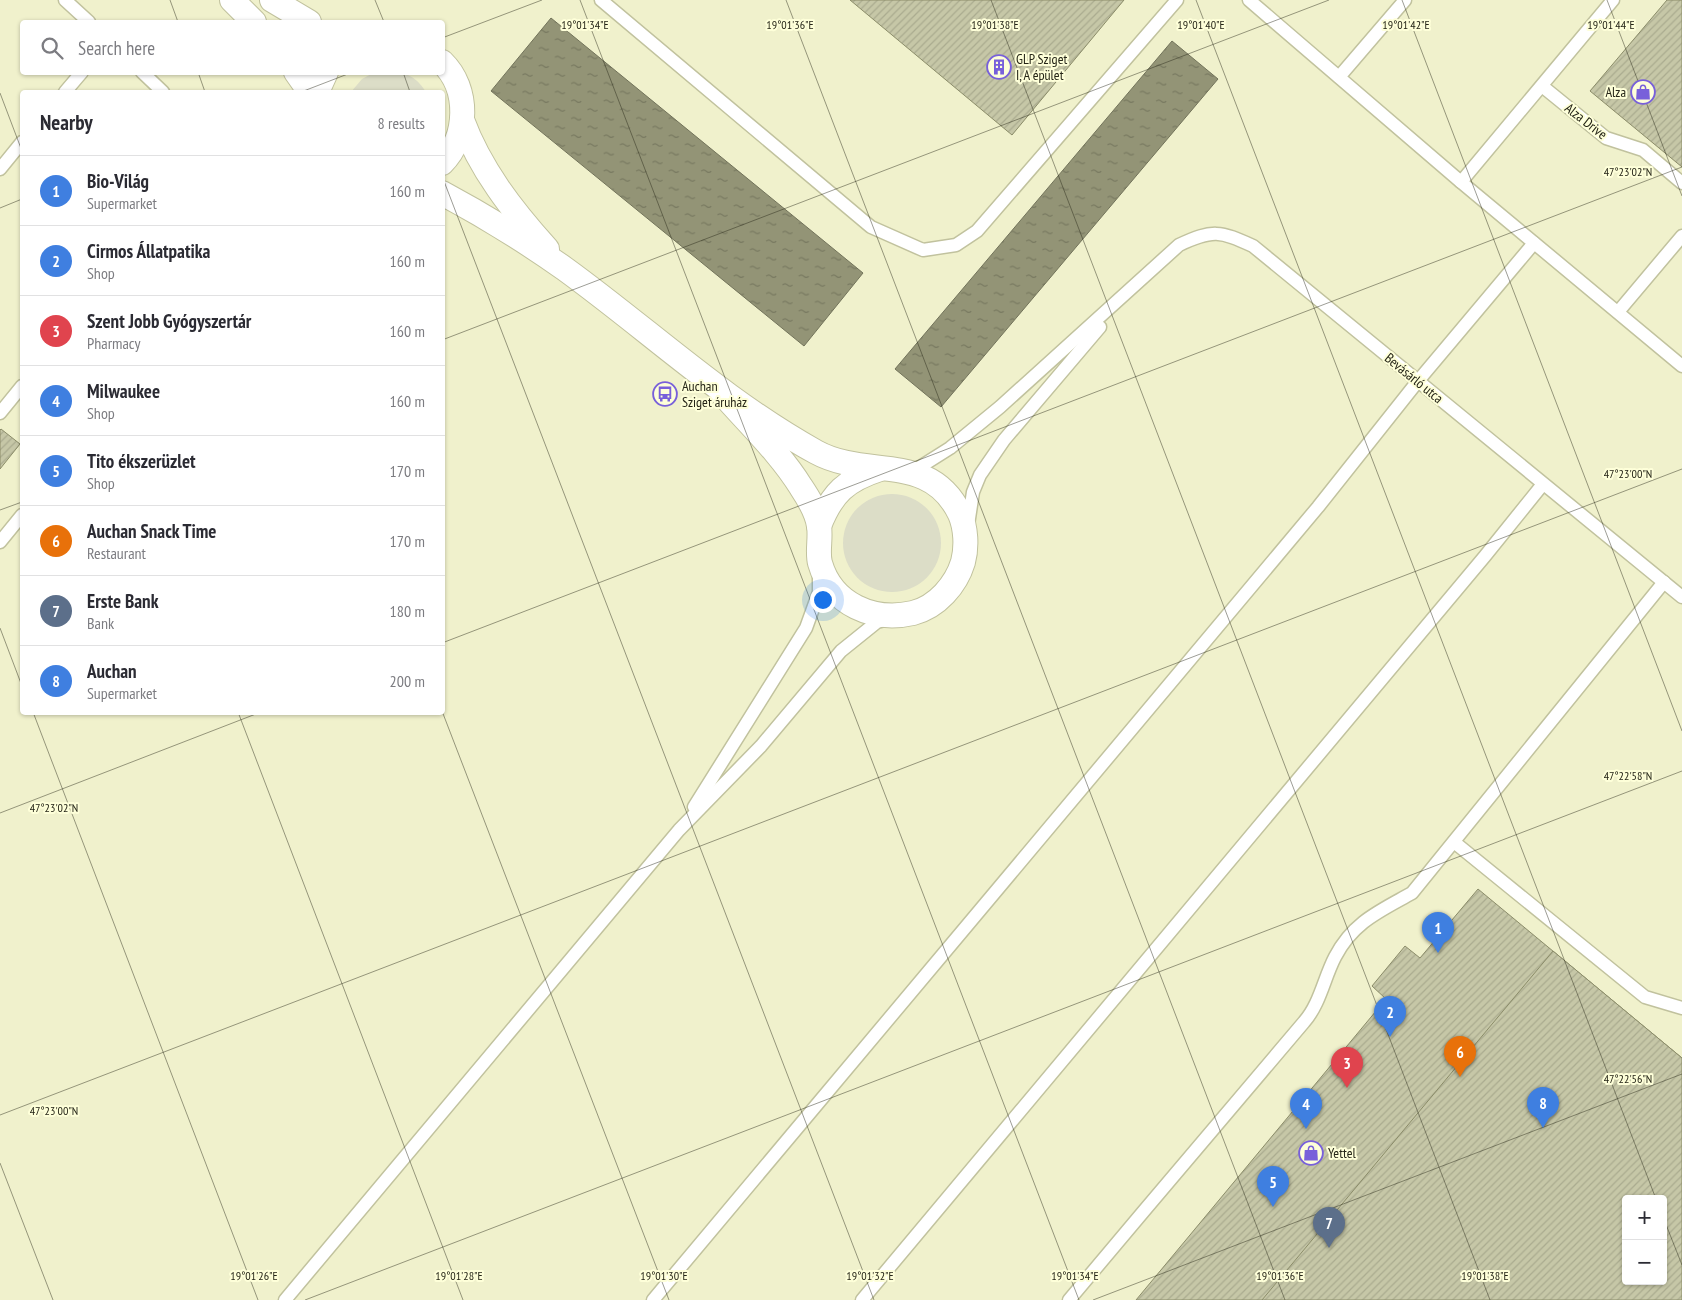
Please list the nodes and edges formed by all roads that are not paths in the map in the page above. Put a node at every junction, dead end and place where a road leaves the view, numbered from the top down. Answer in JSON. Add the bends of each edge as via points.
{"nodes":[{"id":1,"x":65,"y":0,"type":"edge"},
{"id":2,"x":232,"y":0,"type":"edge"},
{"id":3,"x":272,"y":0,"type":"edge"},
{"id":4,"x":601,"y":0,"type":"edge"},
{"id":5,"x":1177,"y":0,"type":"edge"},
{"id":6,"x":1249,"y":0,"type":"edge"},
{"id":7,"x":1405,"y":0,"type":"edge"},
{"id":8,"x":1613,"y":0,"type":"edge"},
{"id":9,"x":87,"y":20,"type":"edge"},
{"id":10,"x":252,"y":20,"type":"edge"},
{"id":11,"x":306,"y":20,"type":"edge"},
{"id":12,"x":445,"y":66,"type":"edge"},
{"id":13,"x":79,"y":75,"type":"edge"},
{"id":14,"x":145,"y":75,"type":"edge"},
{"id":15,"x":298,"y":75,"type":"edge"},
{"id":16,"x":325,"y":75,"type":"edge"},
{"id":17,"x":1339,"y":77,"type":"junction"},
{"id":18,"x":1542,"y":86,"type":"junction"},
{"id":19,"x":67,"y":90,"type":"edge"},
{"id":20,"x":161,"y":90,"type":"edge"},
{"id":21,"x":309,"y":90,"type":"edge"},
{"id":22,"x":318,"y":90,"type":"edge"},
{"id":23,"x":462,"y":120,"type":"junction"},
{"id":24,"x":20,"y":144,"type":"edge"},
{"id":25,"x":445,"y":158,"type":"edge"},
{"id":26,"x":0,"y":169,"type":"edge"},
{"id":27,"x":1462,"y":182,"type":"junction"},
{"id":28,"x":1682,"y":183,"type":"edge"},
{"id":29,"x":445,"y":194,"type":"edge"},
{"id":30,"x":1682,"y":236,"type":"edge"},
{"id":31,"x":1534,"y":243,"type":"junction"},
{"id":32,"x":564,"y":268,"type":"junction"},
{"id":33,"x":1136,"y":285,"type":"junction"},
{"id":34,"x":1618,"y":312,"type":"junction"},
{"id":35,"x":1682,"y":366,"type":"edge"},
{"id":36,"x":1418,"y":381,"type":"junction"},
{"id":37,"x":20,"y":388,"type":"edge"},
{"id":38,"x":722,"y":393,"type":"junction"},
{"id":39,"x":0,"y":413,"type":"edge"},
{"id":40,"x":880,"y":469,"type":"junction"},
{"id":41,"x":912,"y":472,"type":"junction"},
{"id":42,"x":1543,"y":484,"type":"junction"},
{"id":43,"x":20,"y":517,"type":"edge"},
{"id":44,"x":819,"y":526,"type":"junction"},
{"id":45,"x":966,"y":537,"type":"junction"},
{"id":46,"x":0,"y":542,"type":"edge"},
{"id":47,"x":820,"y":562,"type":"junction"},
{"id":48,"x":1664,"y":582,"type":"junction"},
{"id":49,"x":1682,"y":597,"type":"edge"},
{"id":50,"x":896,"y":617,"type":"junction"},
{"id":51,"x":680,"y":830,"type":"junction"},
{"id":52,"x":1454,"y":842,"type":"junction"},
{"id":53,"x":1682,"y":1008,"type":"edge"},
{"id":54,"x":285,"y":1300,"type":"edge"},
{"id":55,"x":654,"y":1300,"type":"edge"},
{"id":56,"x":862,"y":1300,"type":"edge"},
{"id":57,"x":1070,"y":1300,"type":"edge"}],
"edges":[{"from":1,"to":9,"type":"lane"},
{"from":2,"to":10,"type":"street"},
{"from":3,"to":11,"type":"street"},
{"from":4,"to":5,"type":"lane","via":[[871,227],[923,250],[956,245],[977,231]]},
{"from":6,"to":17,"type":"lane"},
{"from":7,"to":17,"type":"lane"},
{"from":8,"to":18,"type":"lane"},
{"from":12,"to":23,"type":"street","via":[[462,100]]},
{"from":13,"to":19,"type":"lane"},
{"from":14,"to":20,"type":"lane"},
{"from":15,"to":21,"type":"street"},
{"from":16,"to":22,"type":"street"},
{"from":17,"to":27,"type":"lane"},
{"from":18,"to":27,"type":"lane"},
{"from":18,"to":28,"type":"lane","name":"Alza Drive","via":[[1606,138],[1643,150]]},
{"from":23,"to":25,"type":"street","via":[[458,139]]},
{"from":23,"to":32,"type":"street","via":[[482,164],[509,204]]},
{"from":24,"to":26,"type":"lane"},
{"from":27,"to":31,"type":"lane"},
{"from":29,"to":32,"type":"street"},
{"from":30,"to":34,"type":"lane"},
{"from":31,"to":34,"type":"lane"},
{"from":31,"to":36,"type":"lane"},
{"from":32,"to":38,"type":"street"},
{"from":33,"to":36,"type":"lane","name":"Bevásárló utca","via":[[1179,245],[1203,234],[1227,234],[1253,246]]},
{"from":33,"to":41,"type":"lane","via":[[1000,407],[950,448]]},
{"from":33,"to":45,"type":"lane","via":[[999,447],[980,475],[973,492]]},
{"from":34,"to":35,"type":"lane"},
{"from":36,"to":42,"type":"lane","name":"Bevásárló utca"},
{"from":36,"to":55,"type":"lane","via":[[1357,459]]},
{"from":37,"to":39,"type":"lane"},
{"from":38,"to":40,"type":"street","via":[[829,458]]},
{"from":38,"to":44,"type":"street","via":[[792,473],[810,500]]},
{"from":40,"to":41,"type":"street"},
{"from":40,"to":44,"type":"street","via":[[859,476],[841,489],[827,505]]},
{"from":41,"to":45,"type":"street","via":[[929,478],[943,489],[962,519]]},
{"from":42,"to":48,"type":"lane","name":"Bevásárló utca"},
{"from":42,"to":56,"type":"lane"},
{"from":43,"to":46,"type":"lane"},
{"from":44,"to":47,"type":"street"},
{"from":45,"to":50,"type":"street","via":[[964,560],[955,582],[939,599],[920,611]]},
{"from":47,"to":50,"type":"street","via":[[840,597],[857,609],[876,616]]},
{"from":47,"to":51,"type":"lane","via":[[819,592],[806,628]]},
{"from":48,"to":49,"type":"lane","name":"Bevásárló utca"},
{"from":48,"to":52,"type":"lane"},
{"from":50,"to":51,"type":"lane","via":[[877,622],[841,651],[761,746]]},
{"from":51,"to":54,"type":"lane"},
{"from":52,"to":53,"type":"lane","via":[[1645,997]]},
{"from":52,"to":57,"type":"lane","via":[[1412,894],[1356,926],[1335,957],[1306,1020]]}]}
